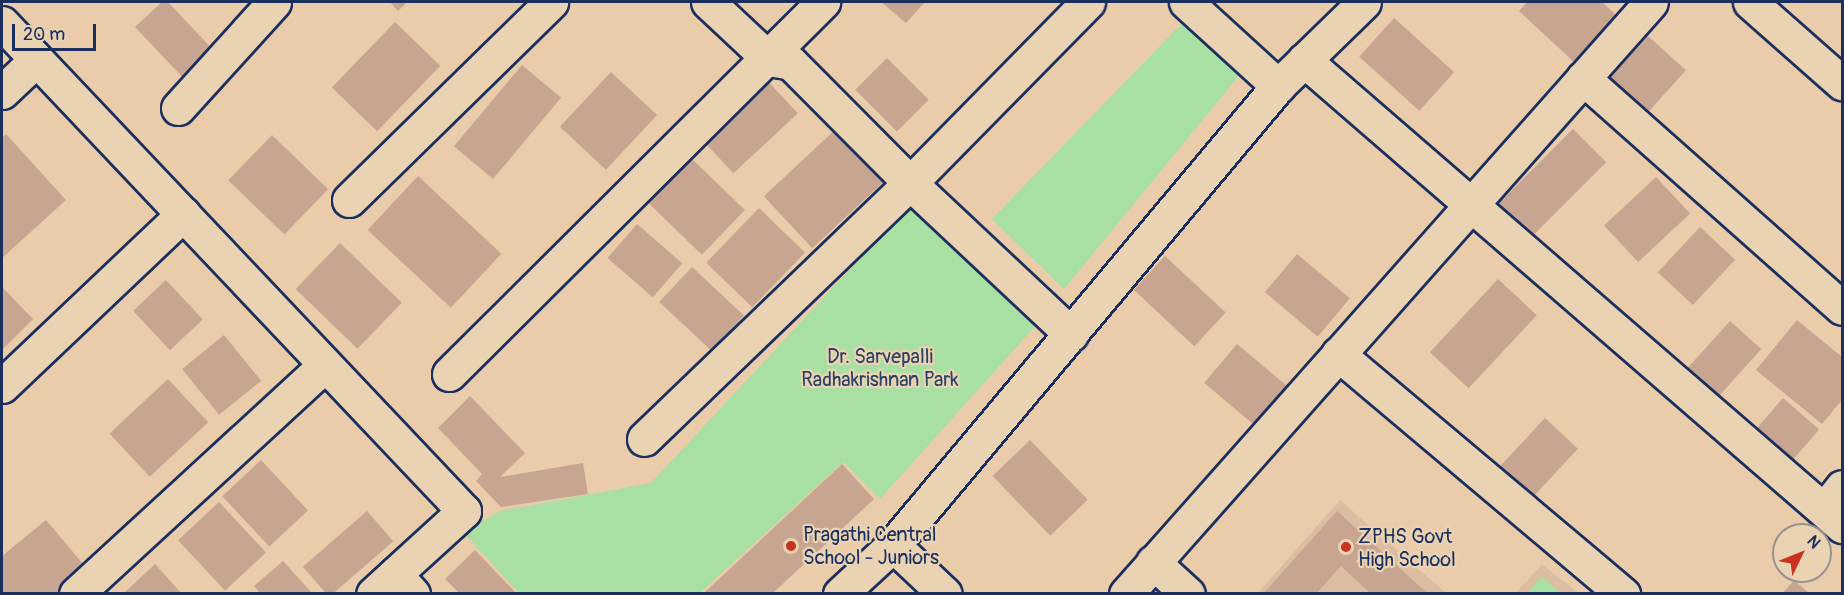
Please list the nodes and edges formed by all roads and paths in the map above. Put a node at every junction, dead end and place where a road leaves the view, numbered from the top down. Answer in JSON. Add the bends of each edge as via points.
{"nodes":[{"id":1,"x":274,"y":2,"type":"edge"},
{"id":2,"x":551,"y":2,"type":"edge"},
{"id":3,"x":708,"y":2,"type":"edge"},
{"id":4,"x":823,"y":2,"type":"edge"},
{"id":5,"x":1088,"y":2,"type":"edge"},
{"id":6,"x":1186,"y":2,"type":"edge"},
{"id":7,"x":1364,"y":2,"type":"edge"},
{"id":8,"x":1652,"y":2,"type":"edge"},
{"id":9,"x":1750,"y":2,"type":"edge"},
{"id":10,"x":2,"y":23,"type":"edge"},
{"id":11,"x":769,"y":59,"type":"junction"},
{"id":12,"x":36,"y":60,"type":"junction"},
{"id":13,"x":1304,"y":60,"type":"junction"},
{"id":14,"x":1583,"y":78,"type":"junction"},
{"id":15,"x":1842,"y":83,"type":"edge"},
{"id":16,"x":1278,"y":86,"type":"junction"},
{"id":17,"x":2,"y":92,"type":"edge"},
{"id":18,"x":178,"y":108,"type":"dead end"},
{"id":19,"x":910,"y":183,"type":"junction"},
{"id":20,"x":349,"y":200,"type":"dead end"},
{"id":21,"x":1470,"y":205,"type":"junction"},
{"id":22,"x":183,"y":214,"type":"junction"},
{"id":23,"x":1842,"y":308,"type":"edge"},
{"id":24,"x":1071,"y":334,"type":"junction"},
{"id":25,"x":1338,"y":354,"type":"junction"},
{"id":26,"x":325,"y":365,"type":"junction"},
{"id":27,"x":449,"y":374,"type":"dead end"},
{"id":28,"x":2,"y":386,"type":"edge"},
{"id":29,"x":644,"y":439,"type":"dead end"},
{"id":30,"x":1836,"y":507,"type":"edge"},
{"id":31,"x":893,"y":544,"type":"junction"},
{"id":32,"x":1153,"y":562,"type":"junction"},
{"id":33,"x":394,"y":587,"type":"edge"},
{"id":34,"x":76,"y":594,"type":"edge"},
{"id":35,"x":840,"y":594,"type":"edge"},
{"id":36,"x":945,"y":594,"type":"edge"},
{"id":37,"x":1126,"y":594,"type":"edge"},
{"id":38,"x":1188,"y":594,"type":"edge"},
{"id":39,"x":1623,"y":594,"type":"edge"}],
"edges":[{"from":1,"to":18,"type":"street"},
{"from":2,"to":20,"type":"street"},
{"from":3,"to":11,"type":"street"},
{"from":4,"to":11,"type":"street"},
{"from":5,"to":19,"type":"street"},
{"from":6,"to":16,"type":"street"},
{"from":7,"to":13,"type":"street"},
{"from":8,"to":14,"type":"street"},
{"from":9,"to":15,"type":"street"},
{"from":10,"to":12,"type":"street"},
{"from":11,"to":19,"type":"street","via":[[791,63]]},
{"from":11,"to":27,"type":"street"},
{"from":12,"to":17,"type":"street"},
{"from":12,"to":22,"type":"street"},
{"from":13,"to":16,"type":"street"},
{"from":13,"to":21,"type":"street"},
{"from":14,"to":21,"type":"street"},
{"from":14,"to":23,"type":"street"},
{"from":16,"to":24,"type":"street"},
{"from":19,"to":24,"type":"street"},
{"from":19,"to":29,"type":"street"},
{"from":21,"to":25,"type":"street"},
{"from":21,"to":30,"type":"street"},
{"from":22,"to":26,"type":"street"},
{"from":22,"to":28,"type":"street"},
{"from":24,"to":31,"type":"street"},
{"from":25,"to":32,"type":"street"},
{"from":25,"to":39,"type":"street"},
{"from":26,"to":33,"type":"street","via":[[464,511]]},
{"from":26,"to":34,"type":"street"},
{"from":31,"to":35,"type":"street"},
{"from":31,"to":36,"type":"street"},
{"from":32,"to":37,"type":"street"},
{"from":32,"to":38,"type":"street"}]}
